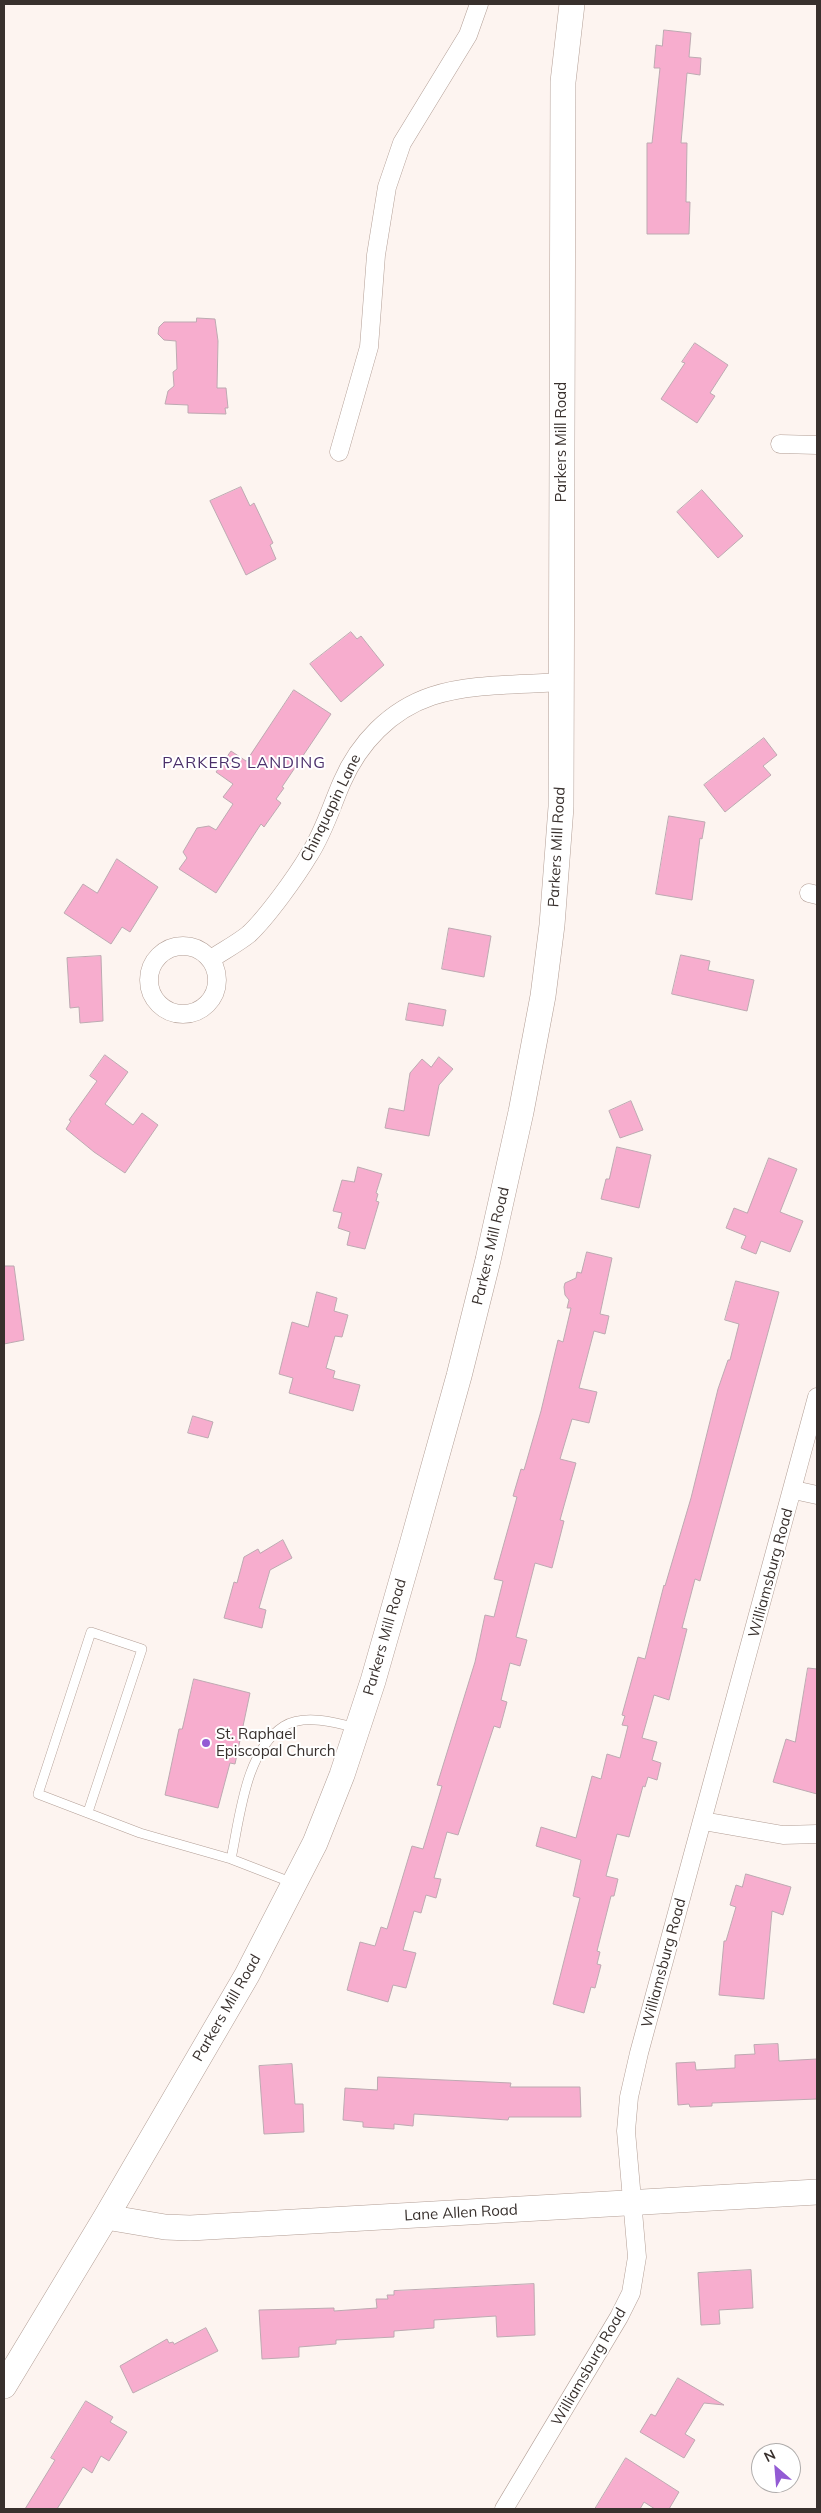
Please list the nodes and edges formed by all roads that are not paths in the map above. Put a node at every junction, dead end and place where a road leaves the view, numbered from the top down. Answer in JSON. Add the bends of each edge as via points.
{"nodes":[{"id":1,"x":479,"y":4,"type":"edge"},
{"id":2,"x":572,"y":4,"type":"edge"},
{"id":3,"x":780,"y":444,"type":"dead end"},
{"id":4,"x":817,"y":445,"type":"edge"},
{"id":5,"x":339,"y":452,"type":"dead end"},
{"id":6,"x":561,"y":682,"type":"junction"},
{"id":7,"x":211,"y":959,"type":"dead end"},
{"id":8,"x":817,"y":1397,"type":"edge"},
{"id":9,"x":794,"y":1490,"type":"junction"},
{"id":10,"x":817,"y":1495,"type":"edge"},
{"id":11,"x":357,"y":1728,"type":"junction"},
{"id":12,"x":88,"y":1812,"type":"junction"},
{"id":13,"x":703,"y":1821,"type":"junction"},
{"id":14,"x":817,"y":1834,"type":"edge"},
{"id":15,"x":231,"y":1858,"type":"junction"},
{"id":16,"x":295,"y":1884,"type":"junction"},
{"id":17,"x":817,"y":2192,"type":"edge"},
{"id":18,"x":633,"y":2203,"type":"junction"},
{"id":19,"x":106,"y":2217,"type":"junction"},
{"id":20,"x":4,"y":2386,"type":"edge"},
{"id":21,"x":504,"y":2509,"type":"edge"}],
"edges":[{"from":1,"to":5,"type":"street","via":[[468,35],[402,143],[387,188],[376,256],[368,347]]},
{"from":2,"to":6,"type":"main road","name":"Parkers Mill Road","via":[[563,82]]},
{"from":3,"to":4,"type":"street"},
{"from":6,"to":7,"type":"street","name":"Chinquapin Lane","via":[[479,688],[433,696],[409,706],[383,724],[364,742],[352,761],[324,829],[290,884],[249,933]]},
{"from":6,"to":11,"type":"main road","name":"Parkers Mill Road","via":[[561,807],[552,925],[543,996],[521,1112],[459,1376]]},
{"from":8,"to":9,"type":"street","name":"Williamsburg Road"},
{"from":9,"to":10,"type":"street"},
{"from":9,"to":13,"type":"street","name":"Williamsburg Road"},
{"from":11,"to":15,"type":"lane","via":[[309,1720],[285,1725],[265,1743],[247,1782]]},
{"from":11,"to":16,"type":"main road","name":"Parkers Mill Road","via":[[315,1843]]},
{"from":12,"to":12,"type":"lane","via":[[38,1794],[91,1632],[142,1649]]},
{"from":12,"to":15,"type":"lane","via":[[140,1833]]},
{"from":13,"to":14,"type":"street","via":[[783,1835]]},
{"from":13,"to":18,"type":"street","name":"Williamsburg Road","via":[[629,2097],[626,2131]]},
{"from":15,"to":16,"type":"lane"},
{"from":16,"to":19,"type":"main road","name":"Parkers Mill Road","via":[[248,1975]]},
{"from":17,"to":18,"type":"main road","name":"Lane Allen Road"},
{"from":18,"to":19,"type":"main road","name":"Lane Allen Road","via":[[190,2228]]},
{"from":18,"to":21,"type":"street","name":"Williamsburg Road","via":[[637,2257],[631,2293]]},
{"from":19,"to":20,"type":"main road","name":"Parkers Mill Road"}]}
